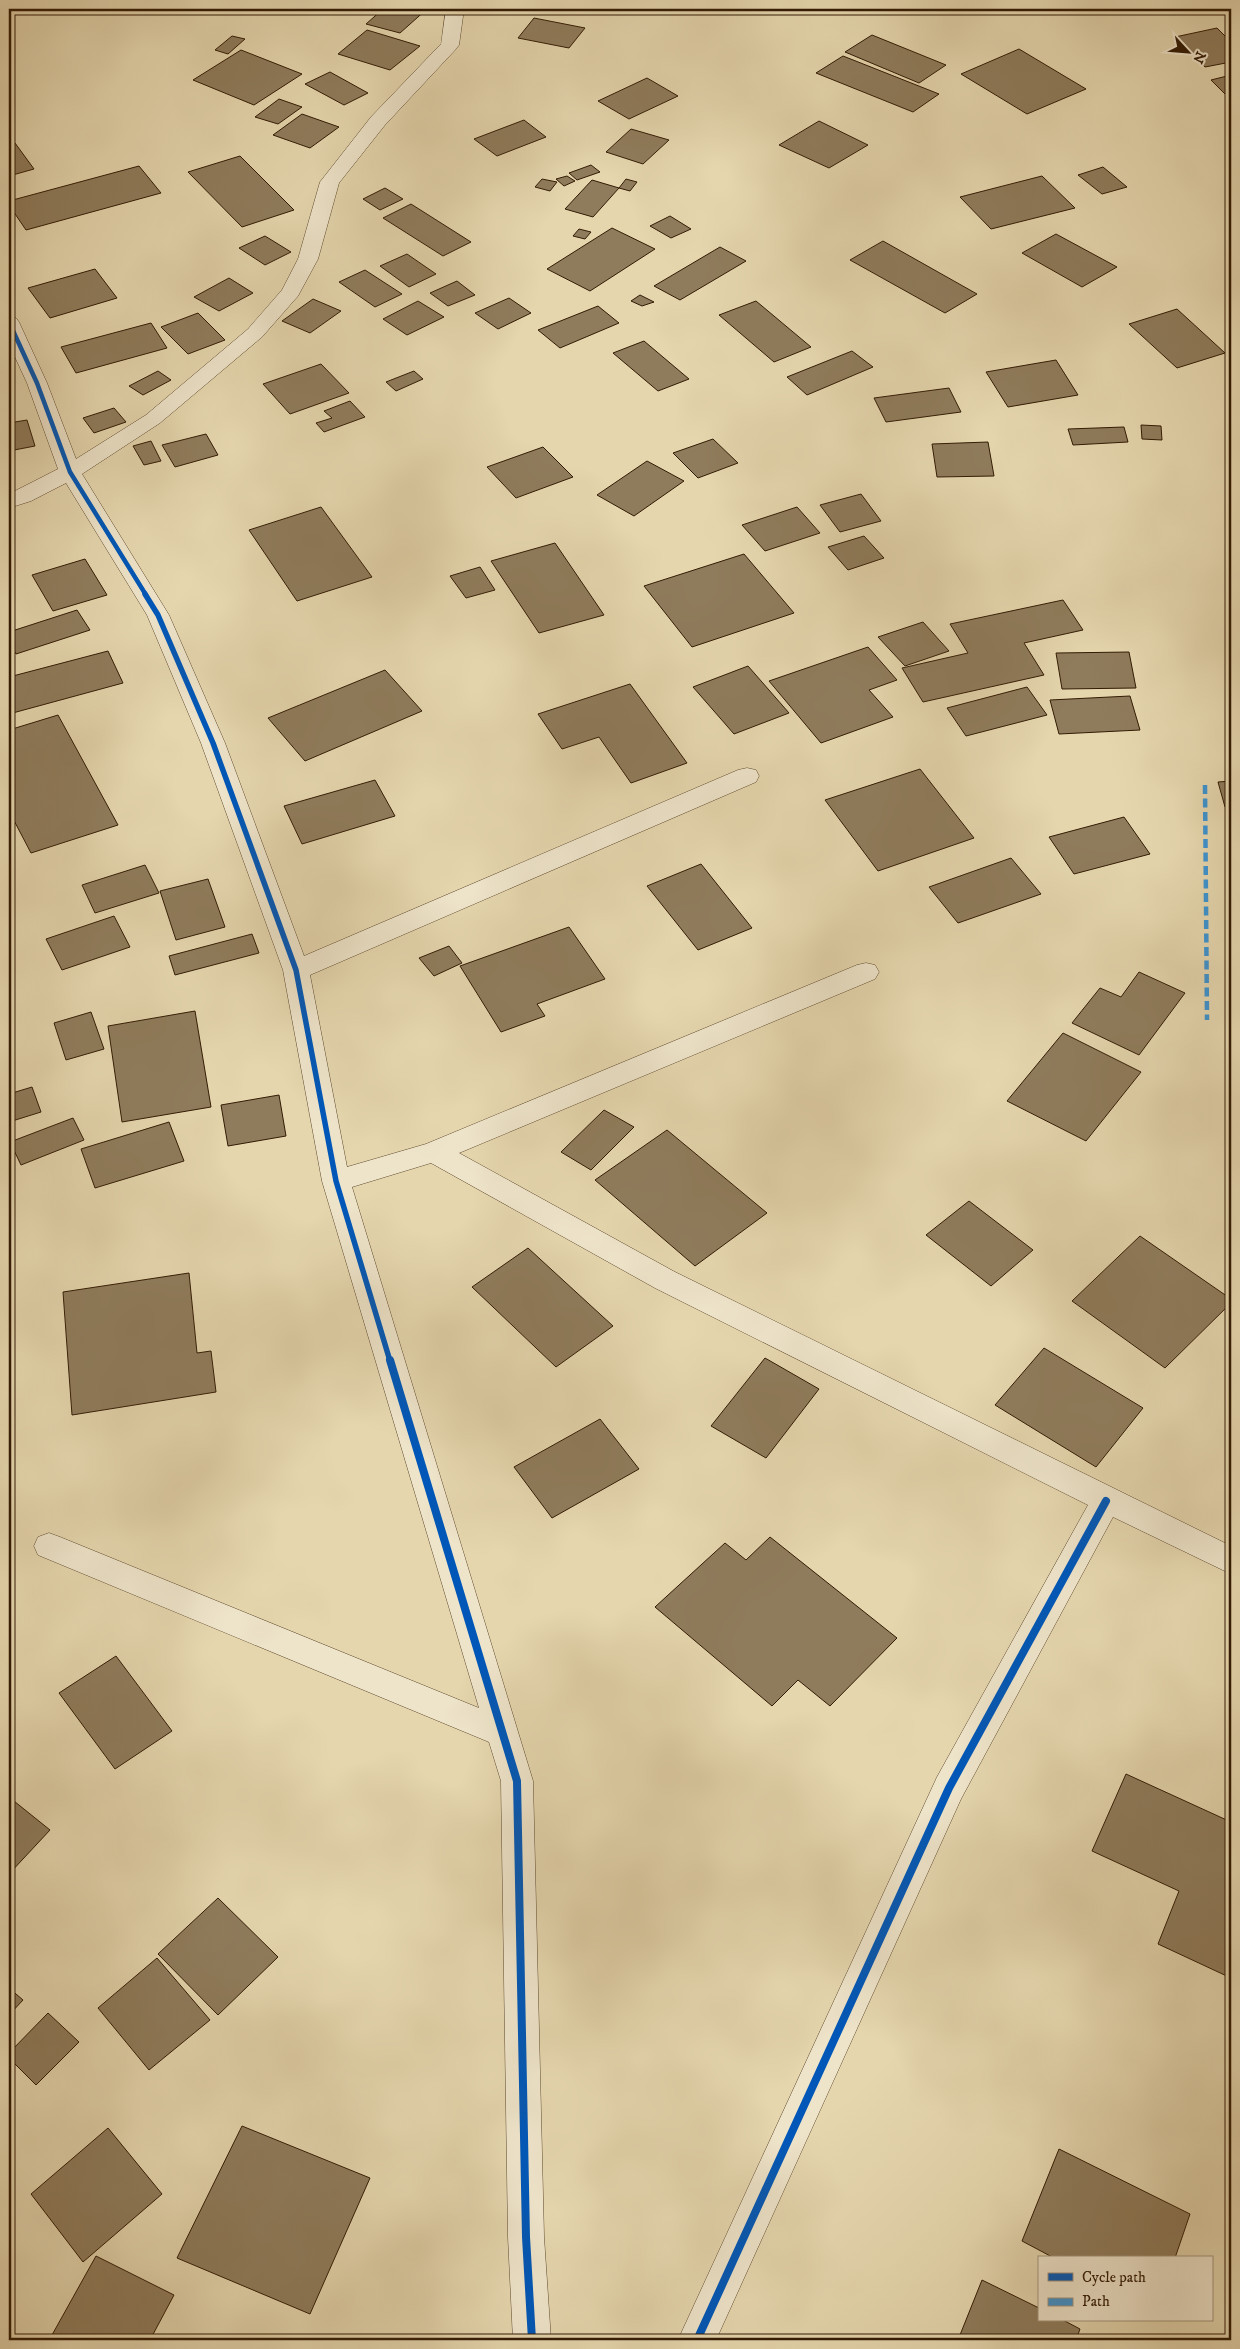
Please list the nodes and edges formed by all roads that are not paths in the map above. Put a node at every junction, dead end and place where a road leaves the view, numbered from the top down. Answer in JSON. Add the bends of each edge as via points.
{"nodes":[{"id":1,"x":455,"y":9,"type":"edge"},
{"id":2,"x":9,"y":322,"type":"edge"},
{"id":3,"x":70,"y":472,"type":"junction"},
{"id":4,"x":9,"y":501,"type":"edge"},
{"id":5,"x":747,"y":776,"type":"dead end"},
{"id":6,"x":296,"y":970,"type":"junction"},
{"id":7,"x":866,"y":972,"type":"dead end"},
{"id":8,"x":434,"y":1152,"type":"junction"},
{"id":9,"x":336,"y":1180,"type":"junction"},
{"id":10,"x":1106,"y":1501,"type":"junction"},
{"id":11,"x":49,"y":1546,"type":"dead end"},
{"id":12,"x":1231,"y":1561,"type":"edge"},
{"id":13,"x":503,"y":1733,"type":"junction"},
{"id":14,"x":532,"y":2340,"type":"edge"},
{"id":15,"x":697,"y":2340,"type":"edge"}],
"edges":[{"from":1,"to":3,"type":"street","via":[[450,45],[378,121],[330,182],[308,259],[291,292],[255,333],[153,420]]},
{"from":2,"to":3,"type":"street","via":[[37,383]]},
{"from":3,"to":4,"type":"street"},
{"from":3,"to":6,"type":"street","via":[[158,615],[213,743]]},
{"from":5,"to":6,"type":"street"},
{"from":6,"to":9,"type":"street"},
{"from":7,"to":8,"type":"street"},
{"from":8,"to":9,"type":"street"},
{"from":8,"to":10,"type":"street","via":[[665,1280]]},
{"from":9,"to":13,"type":"street"},
{"from":10,"to":12,"type":"street"},
{"from":10,"to":15,"type":"street","via":[[944,1796]]},
{"from":11,"to":13,"type":"street"},
{"from":13,"to":14,"type":"street","via":[[517,1781],[526,2236]]}]}
